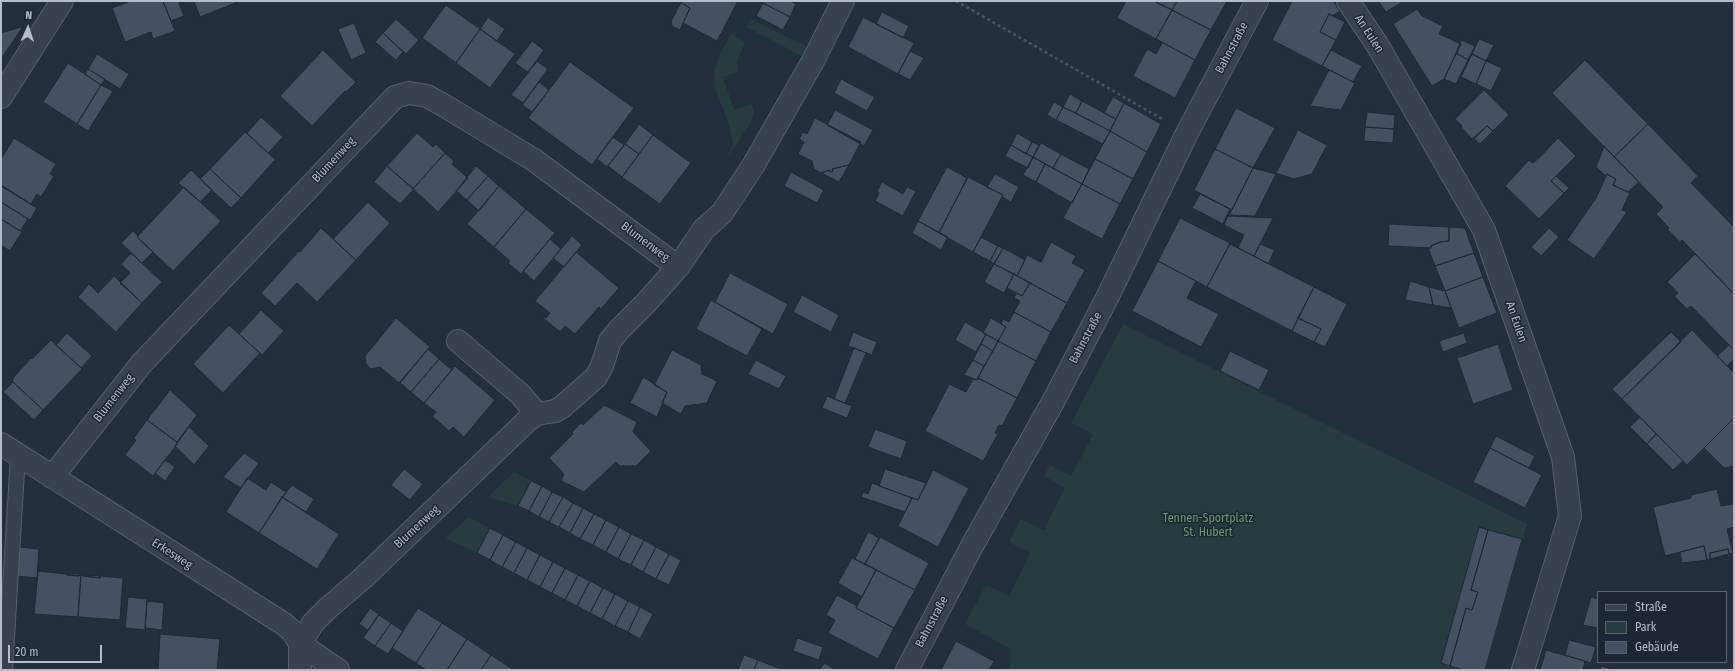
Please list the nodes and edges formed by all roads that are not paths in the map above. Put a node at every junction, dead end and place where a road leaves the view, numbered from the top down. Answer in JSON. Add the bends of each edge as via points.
{"nodes":[{"id":1,"x":62,"y":1,"type":"edge"},
{"id":2,"x":843,"y":1,"type":"edge"},
{"id":3,"x":1257,"y":1,"type":"edge"},
{"id":4,"x":1348,"y":1,"type":"edge"},
{"id":5,"x":1,"y":97,"type":"edge"},
{"id":6,"x":678,"y":267,"type":"junction"},
{"id":7,"x":458,"y":341,"type":"dead end"},
{"id":8,"x":537,"y":414,"type":"junction"},
{"id":9,"x":9,"y":449,"type":"edge"},
{"id":10,"x":52,"y":477,"type":"junction"},
{"id":11,"x":300,"y":644,"type":"junction"},
{"id":12,"x":5,"y":670,"type":"edge"},
{"id":13,"x":300,"y":670,"type":"edge"},
{"id":14,"x":338,"y":670,"type":"edge"},
{"id":15,"x":907,"y":670,"type":"edge"},
{"id":16,"x":1523,"y":670,"type":"edge"}],
"edges":[{"from":1,"to":5,"type":"street"},
{"from":2,"to":6,"type":"street","name":"Blumenweg","via":[[813,61],[753,166],[722,213],[704,229]]},
{"from":3,"to":15,"type":"street","name":"Bahnstraße","via":[[1187,133],[1054,400],[973,544]]},
{"from":4,"to":16,"type":"street","name":"An Eulen","via":[[1378,46],[1484,230],[1564,457],[1570,516]]},
{"from":6,"to":8,"type":"street","name":"Blumenweg","via":[[610,341],[596,377],[562,408]]},
{"from":6,"to":10,"type":"street","name":"Blumenweg","via":[[534,160],[458,113],[427,96],[409,93],[395,97],[142,363]]},
{"from":7,"to":8,"type":"street","via":[[520,394]]},
{"from":8,"to":11,"type":"street","name":"Blumenweg","via":[[328,608],[313,623]]},
{"from":9,"to":10,"type":"street","name":"Erkesweg"},
{"from":9,"to":12,"type":"lane"},
{"from":10,"to":11,"type":"street","name":"Erkesweg","via":[[284,624],[293,632]]},
{"from":11,"to":13,"type":"street"},
{"from":11,"to":14,"type":"street","name":"Erkesweg"}]}
